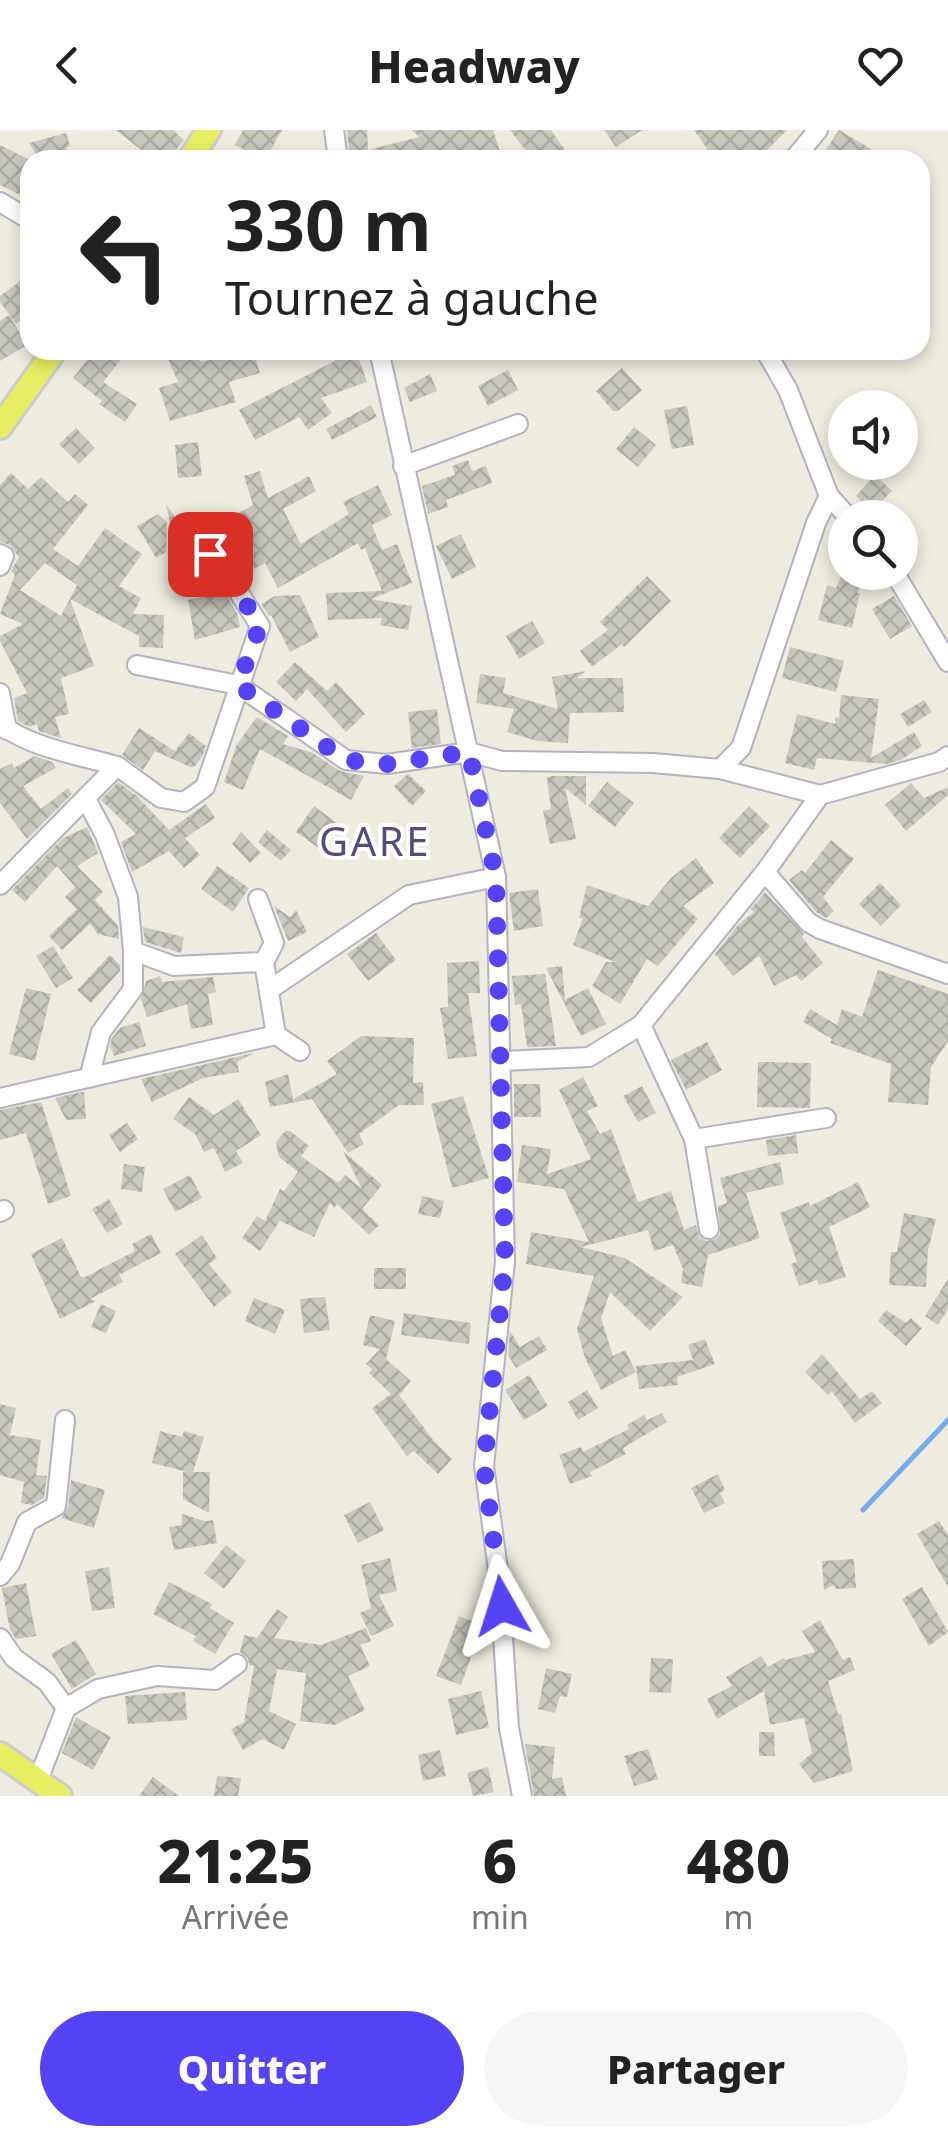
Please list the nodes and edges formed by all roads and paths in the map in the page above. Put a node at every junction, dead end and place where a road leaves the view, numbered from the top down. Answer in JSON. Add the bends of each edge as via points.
{"nodes":[{"id":1,"x":818,"y":130,"type":"edge"},
{"id":2,"x":801,"y":150,"type":"edge"},
{"id":3,"x":49,"y":360,"type":"edge"},
{"id":4,"x":381,"y":360,"type":"edge"},
{"id":5,"x":771,"y":360,"type":"edge"},
{"id":6,"x":518,"y":424,"type":"dead end"},
{"id":7,"x":0,"y":427,"type":"edge"},
{"id":8,"x":404,"y":466,"type":"junction"},
{"id":9,"x":830,"y":496,"type":"junction"},
{"id":10,"x":834,"y":500,"type":"edge"},
{"id":11,"x":196,"y":539,"type":"dead end"},
{"id":12,"x":0,"y":554,"type":"edge"},
{"id":13,"x":0,"y":566,"type":"edge"},
{"id":14,"x":905,"y":590,"type":"edge"},
{"id":15,"x":948,"y":662,"type":"edge"},
{"id":16,"x":137,"y":666,"type":"dead end"},
{"id":17,"x":238,"y":685,"type":"junction"},
{"id":18,"x":0,"y":693,"type":"edge"},
{"id":19,"x":4,"y":727,"type":"edge"},
{"id":20,"x":469,"y":752,"type":"junction"},
{"id":21,"x":948,"y":756,"type":"edge"},
{"id":22,"x":117,"y":766,"type":"junction"},
{"id":23,"x":720,"y":769,"type":"junction"},
{"id":24,"x":820,"y":795,"type":"junction"},
{"id":25,"x":86,"y":799,"type":"junction"},
{"id":26,"x":765,"y":872,"type":"junction"},
{"id":27,"x":496,"y":877,"type":"junction"},
{"id":28,"x":0,"y":885,"type":"edge"},
{"id":29,"x":258,"y":898,"type":"dead end"},
{"id":30,"x":133,"y":951,"type":"junction"},
{"id":31,"x":264,"y":962,"type":"junction"},
{"id":32,"x":948,"y":974,"type":"edge"},
{"id":33,"x":269,"y":990,"type":"junction"},
{"id":34,"x":641,"y":1025,"type":"junction"},
{"id":35,"x":276,"y":1035,"type":"junction"},
{"id":36,"x":300,"y":1051,"type":"dead end"},
{"id":37,"x":501,"y":1061,"type":"junction"},
{"id":38,"x":89,"y":1078,"type":"junction"},
{"id":39,"x":0,"y":1098,"type":"edge"},
{"id":40,"x":826,"y":1118,"type":"dead end"},
{"id":41,"x":694,"y":1139,"type":"junction"},
{"id":42,"x":709,"y":1228,"type":"dead end"},
{"id":43,"x":65,"y":1420,"type":"dead end"},
{"id":44,"x":0,"y":1576,"type":"edge"},
{"id":45,"x":0,"y":1638,"type":"edge"},
{"id":46,"x":236,"y":1664,"type":"dead end"},
{"id":47,"x":66,"y":1708,"type":"junction"},
{"id":48,"x":0,"y":1754,"type":"edge"},
{"id":49,"x":38,"y":1780,"type":"junction"},
{"id":50,"x":60,"y":1796,"type":"edge"},
{"id":51,"x":522,"y":1796,"type":"edge"}],
"edges":[{"from":1,"to":2,"type":"street"},
{"from":3,"to":7,"type":"main road"},
{"from":4,"to":8,"type":"street"},
{"from":5,"to":9,"type":"street"},
{"from":6,"to":8,"type":"street"},
{"from":8,"to":20,"type":"street"},
{"from":9,"to":10,"type":"street"},
{"from":9,"to":23,"type":"street","via":[[742,748]]},
{"from":11,"to":17,"type":"street","via":[[260,626]]},
{"from":12,"to":13,"type":"street"},
{"from":14,"to":15,"type":"street"},
{"from":16,"to":17,"type":"street"},
{"from":17,"to":20,"type":"street","via":[[346,760],[387,764]]},
{"from":17,"to":22,"type":"street","via":[[205,787],[184,802],[162,798]]},
{"from":18,"to":19,"type":"street"},
{"from":19,"to":22,"type":"street"},
{"from":20,"to":23,"type":"street","via":[[502,761]]},
{"from":20,"to":27,"type":"street"},
{"from":21,"to":24,"type":"street"},
{"from":22,"to":25,"type":"street"},
{"from":23,"to":24,"type":"street"},
{"from":24,"to":26,"type":"street"},
{"from":25,"to":28,"type":"street"},
{"from":25,"to":30,"type":"street","via":[[128,897]]},
{"from":26,"to":32,"type":"street","via":[[820,929]]},
{"from":26,"to":34,"type":"street"},
{"from":27,"to":33,"type":"street","via":[[409,895]]},
{"from":27,"to":37,"type":"street"},
{"from":29,"to":31,"type":"street","via":[[274,943]]},
{"from":30,"to":31,"type":"street","via":[[174,966]]},
{"from":30,"to":38,"type":"street","via":[[133,989],[101,1032]]},
{"from":31,"to":33,"type":"street"},
{"from":33,"to":35,"type":"street"},
{"from":34,"to":37,"type":"street","via":[[590,1058]]},
{"from":34,"to":41,"type":"street"},
{"from":35,"to":36,"type":"street"},
{"from":35,"to":38,"type":"street"},
{"from":37,"to":51,"type":"street","via":[[505,1261],[484,1466],[500,1577],[509,1728]]},
{"from":38,"to":39,"type":"street"},
{"from":40,"to":41,"type":"street"},
{"from":41,"to":42,"type":"street"},
{"from":43,"to":44,"type":"street","via":[[56,1506],[27,1522]]},
{"from":45,"to":47,"type":"street"},
{"from":46,"to":47,"type":"street","via":[[215,1680],[157,1676],[98,1688]]},
{"from":47,"to":49,"type":"street"},
{"from":48,"to":49,"type":"main road"},
{"from":49,"to":50,"type":"main road"}]}
